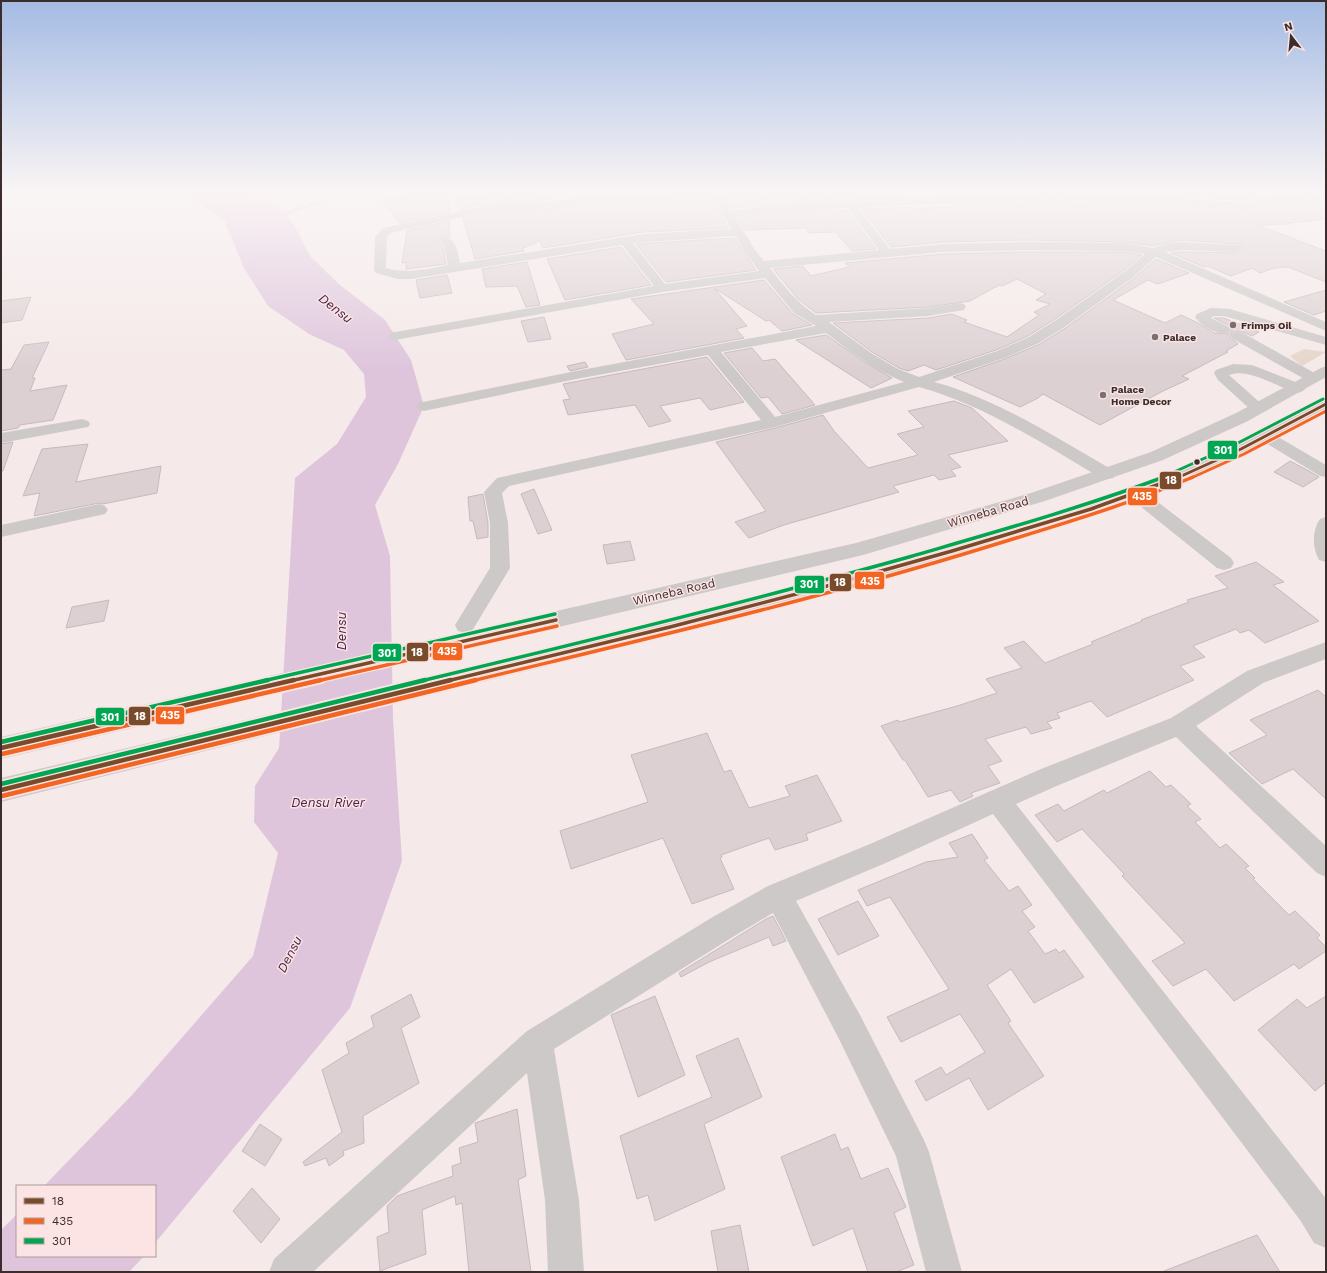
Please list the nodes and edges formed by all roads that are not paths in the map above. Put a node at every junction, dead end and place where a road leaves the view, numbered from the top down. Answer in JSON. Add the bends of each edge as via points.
{"nodes":[{"id":1,"x":381,"y":251,"type":"edge"},
{"id":2,"x":451,"y":251,"type":"edge"},
{"id":3,"x":562,"y":251,"type":"edge"},
{"id":4,"x":633,"y":251,"type":"edge"},
{"id":5,"x":750,"y":251,"type":"edge"},
{"id":6,"x":903,"y":251,"type":"edge"},
{"id":7,"x":1151,"y":251,"type":"edge"},
{"id":8,"x":1154,"y":252,"type":"junction"},
{"id":9,"x":887,"y":253,"type":"joint"},
{"id":10,"x":455,"y":269,"type":"junction"},
{"id":11,"x":765,"y":269,"type":"junction"},
{"id":12,"x":662,"y":288,"type":"junction"},
{"id":13,"x":959,"y":307,"type":"dead end"},
{"id":14,"x":813,"y":319,"type":"junction"},
{"id":15,"x":1326,"y":327,"type":"edge"},
{"id":16,"x":829,"y":328,"type":"junction"},
{"id":17,"x":1224,"y":330,"type":"dead end"},
{"id":18,"x":395,"y":336,"type":"dead end"},
{"id":19,"x":1238,"y":336,"type":"dead end"},
{"id":20,"x":1310,"y":336,"type":"junction"},
{"id":21,"x":1326,"y":341,"type":"edge"},
{"id":22,"x":712,"y":350,"type":"junction"},
{"id":23,"x":1284,"y":351,"type":"junction"},
{"id":24,"x":1319,"y":375,"type":"edge"},
{"id":25,"x":917,"y":382,"type":"junction"},
{"id":26,"x":1298,"y":388,"type":"junction"},
{"id":27,"x":1326,"y":404,"type":"edge"},
{"id":28,"x":424,"y":406,"type":"dead end"},
{"id":29,"x":1258,"y":408,"type":"junction"},
{"id":30,"x":771,"y":423,"type":"junction"},
{"id":31,"x":82,"y":424,"type":"dead end"},
{"id":32,"x":1267,"y":437,"type":"junction"},
{"id":33,"x":1,"y":438,"type":"edge"},
{"id":34,"x":1326,"y":472,"type":"edge"},
{"id":35,"x":1107,"y":474,"type":"junction"},
{"id":36,"x":1136,"y":494,"type":"junction"},
{"id":37,"x":100,"y":510,"type":"dead end"},
{"id":38,"x":1326,"y":523,"type":"edge"},
{"id":39,"x":1,"y":531,"type":"edge"},
{"id":40,"x":1326,"y":555,"type":"edge"},
{"id":41,"x":1224,"y":563,"type":"dead end"},
{"id":42,"x":465,"y":625,"type":"dead end"},
{"id":43,"x":1326,"y":650,"type":"edge"},
{"id":44,"x":1179,"y":725,"type":"junction"},
{"id":45,"x":1,"y":748,"type":"edge"},
{"id":46,"x":1,"y":790,"type":"edge"},
{"id":47,"x":998,"y":801,"type":"junction"},
{"id":48,"x":1326,"y":864,"type":"edge"},
{"id":49,"x":778,"y":895,"type":"junction"},
{"id":50,"x":538,"y":1042,"type":"junction"},
{"id":51,"x":1326,"y":1231,"type":"edge"},
{"id":52,"x":287,"y":1272,"type":"edge"},
{"id":53,"x":566,"y":1272,"type":"edge"},
{"id":54,"x":944,"y":1272,"type":"edge"}],
"edges":[{"from":1,"to":10,"type":"street","via":[[380,270],[397,275]]},
{"from":2,"to":10,"type":"street"},
{"from":3,"to":10,"type":"street"},
{"from":4,"to":12,"type":"street"},
{"from":5,"to":11,"type":"street"},
{"from":6,"to":9,"type":"street"},
{"from":7,"to":8,"type":"street"},
{"from":8,"to":15,"type":"street","via":[[1219,278]]},
{"from":8,"to":25,"type":"street","via":[[1128,275],[1034,340],[1002,354]]},
{"from":9,"to":11,"type":"street"},
{"from":11,"to":12,"type":"street"},
{"from":11,"to":14,"type":"street","via":[[799,310]]},
{"from":12,"to":18,"type":"street"},
{"from":13,"to":14,"type":"street"},
{"from":14,"to":16,"type":"street"},
{"from":16,"to":22,"type":"street"},
{"from":16,"to":25,"type":"street","via":[[866,356]]},
{"from":17,"to":20,"type":"street","via":[[1202,317],[1220,311]]},
{"from":19,"to":23,"type":"street"},
{"from":20,"to":21,"type":"street"},
{"from":20,"to":23,"type":"street"},
{"from":22,"to":28,"type":"street"},
{"from":22,"to":30,"type":"street"},
{"from":23,"to":24,"type":"street"},
{"from":24,"to":26,"type":"highway","name":"Winneba Road"},
{"from":25,"to":30,"type":"street","via":[[896,390]]},
{"from":25,"to":35,"type":"street","via":[[946,390],[992,410]]},
{"from":26,"to":29,"type":"highway","name":"Winneba Road"},
{"from":26,"to":29,"type":"street","via":[[1247,368],[1233,368],[1221,373]]},
{"from":27,"to":32,"type":"highway"},
{"from":29,"to":35,"type":"highway","name":"Winneba Road","via":[[1157,456]]},
{"from":30,"to":42,"type":"street","via":[[503,482],[493,492],[499,523],[500,568]]},
{"from":31,"to":33,"type":"street"},
{"from":32,"to":34,"type":"street"},
{"from":32,"to":36,"type":"highway"},
{"from":35,"to":45,"type":"highway","name":"Winneba Road","via":[[1038,497],[856,550]]},
{"from":36,"to":41,"type":"street"},
{"from":36,"to":46,"type":"highway","via":[[880,573],[438,685]]},
{"from":37,"to":39,"type":"street"},
{"from":38,"to":40,"type":"street","via":[[1323,543]]},
{"from":43,"to":44,"type":"street","via":[[1255,677]]},
{"from":44,"to":47,"type":"street"},
{"from":44,"to":48,"type":"street"},
{"from":47,"to":49,"type":"street"},
{"from":47,"to":51,"type":"street","via":[[1312,1208]]},
{"from":49,"to":50,"type":"street"},
{"from":49,"to":54,"type":"street","via":[[850,1026],[912,1152]]},
{"from":50,"to":52,"type":"street"},
{"from":50,"to":53,"type":"street","via":[[562,1200]]}]}
